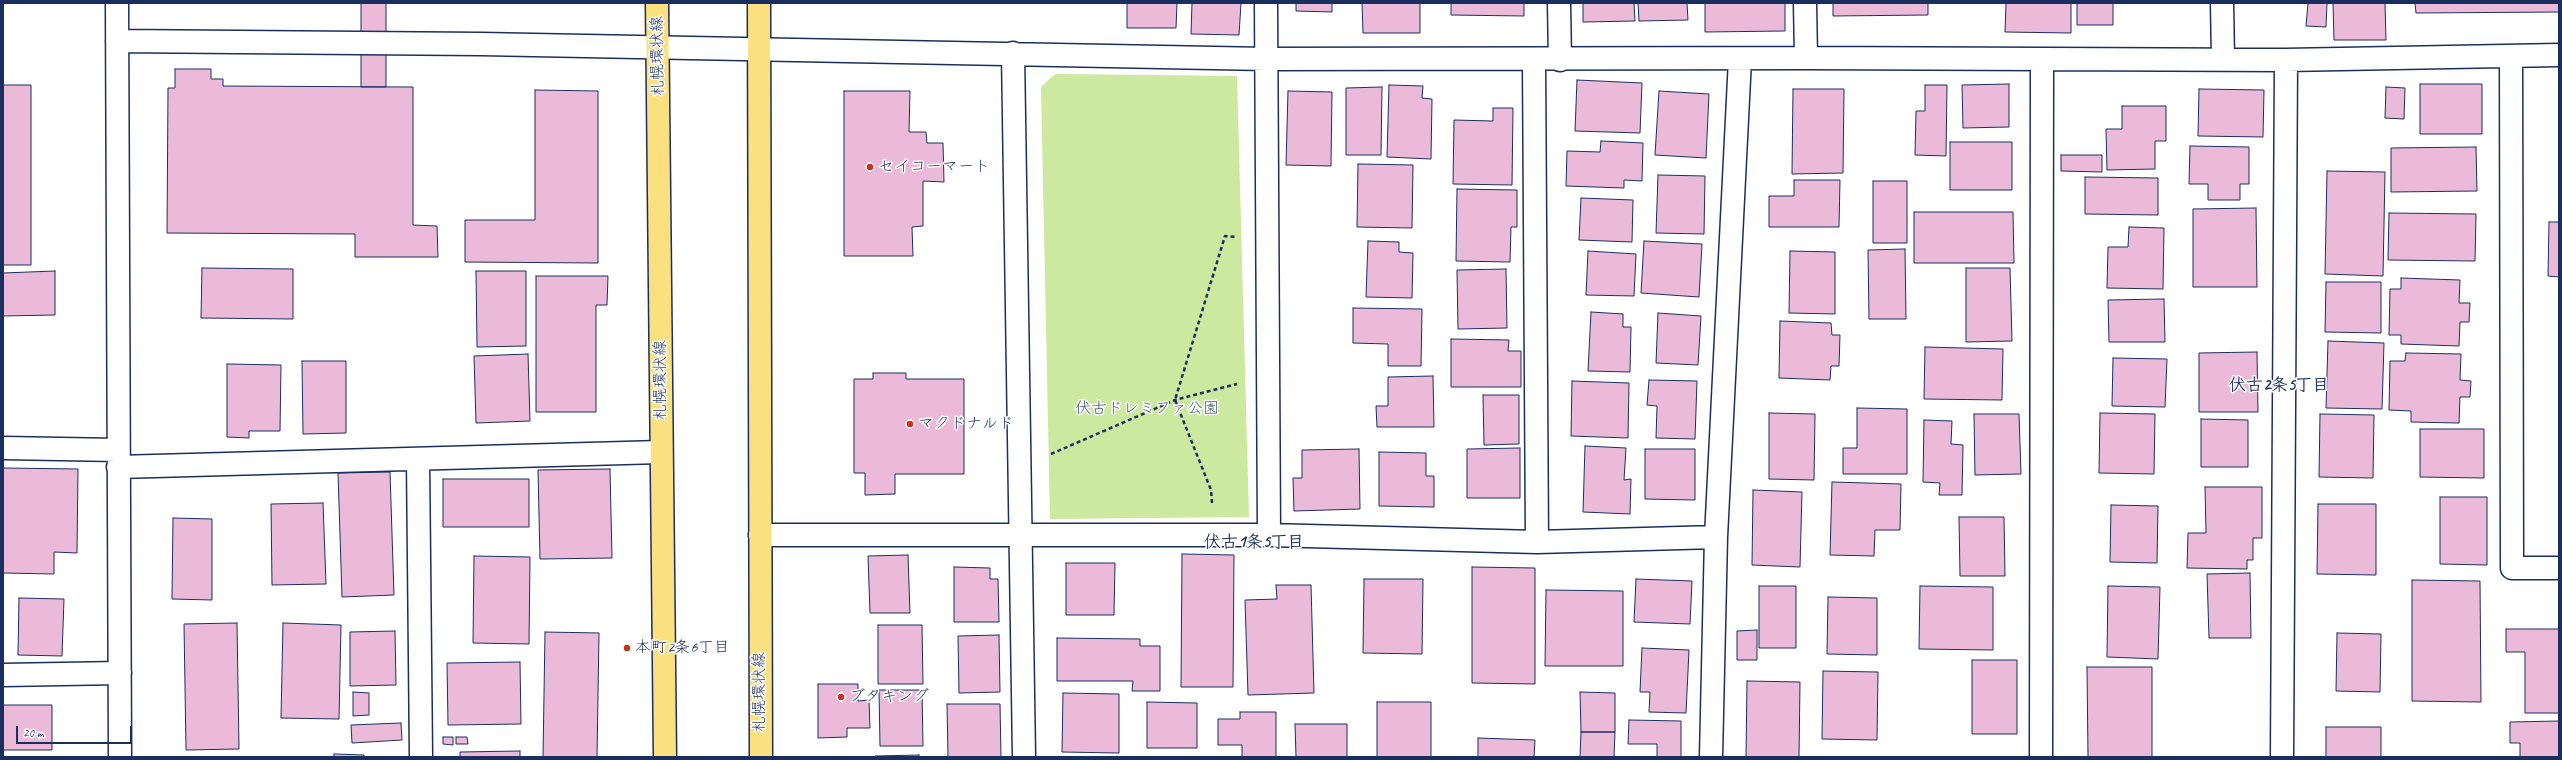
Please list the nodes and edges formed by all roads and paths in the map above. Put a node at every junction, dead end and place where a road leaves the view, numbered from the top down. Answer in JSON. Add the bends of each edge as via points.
{"nodes":[{"id":1,"x":117,"y":3,"type":"edge"},
{"id":2,"x":657,"y":3,"type":"edge"},
{"id":3,"x":759,"y":3,"type":"edge"},
{"id":4,"x":1266,"y":3,"type":"edge"},
{"id":5,"x":1559,"y":3,"type":"edge"},
{"id":6,"x":1805,"y":3,"type":"edge"},
{"id":7,"x":2222,"y":3,"type":"edge"},
{"id":8,"x":117,"y":41,"type":"junction"},
{"id":9,"x":659,"y":49,"type":"junction"},
{"id":10,"x":760,"y":50,"type":"junction"},
{"id":11,"x":1013,"y":53,"type":"junction"},
{"id":12,"x":2559,"y":55,"type":"edge"},
{"id":13,"x":2511,"y":56,"type":"junction"},
{"id":14,"x":1806,"y":58,"type":"junction"},
{"id":15,"x":1266,"y":59,"type":"junction"},
{"id":16,"x":1740,"y":59,"type":"junction"},
{"id":17,"x":2223,"y":59,"type":"junction"},
{"id":18,"x":1534,"y":60,"type":"junction"},
{"id":19,"x":1560,"y":60,"type":"junction"},
{"id":20,"x":2042,"y":60,"type":"junction"},
{"id":21,"x":2286,"y":60,"type":"junction"},
{"id":22,"x":1267,"y":240,"type":"junction"},
{"id":23,"x":1268,"y":376,"type":"junction"},
{"id":24,"x":1175,"y":400,"type":"junction"},
{"id":25,"x":3,"y":448,"type":"edge"},
{"id":26,"x":662,"y":452,"type":"junction"},
{"id":27,"x":1048,"y":455,"type":"dead end"},
{"id":28,"x":118,"y":459,"type":"junction"},
{"id":29,"x":418,"y":460,"type":"junction"},
{"id":30,"x":760,"y":535,"type":"junction"},
{"id":31,"x":1022,"y":535,"type":"junction"},
{"id":32,"x":1216,"y":535,"type":"junction"},
{"id":33,"x":1269,"y":535,"type":"junction"},
{"id":34,"x":1716,"y":537,"type":"junction"},
{"id":35,"x":1537,"y":542,"type":"junction"},
{"id":36,"x":2559,"y":568,"type":"edge"},
{"id":37,"x":120,"y":673,"type":"junction"},
{"id":38,"x":3,"y":675,"type":"edge"},
{"id":39,"x":120,"y":757,"type":"edge"},
{"id":40,"x":421,"y":757,"type":"edge"},
{"id":41,"x":665,"y":757,"type":"edge"},
{"id":42,"x":761,"y":757,"type":"edge"},
{"id":43,"x":1024,"y":757,"type":"edge"},
{"id":44,"x":1711,"y":757,"type":"edge"},
{"id":45,"x":2041,"y":757,"type":"edge"},
{"id":46,"x":2282,"y":757,"type":"edge"}],
"edges":[{"from":1,"to":8,"type":"street"},
{"from":2,"to":9,"type":"main road","name":"札幌環状線"},
{"from":3,"to":10,"type":"main road","name":"札幌環状線"},
{"from":4,"to":15,"type":"street"},
{"from":5,"to":19,"type":"street"},
{"from":6,"to":14,"type":"street"},
{"from":7,"to":17,"type":"street"},
{"from":8,"to":9,"type":"street","via":[[481,44]]},
{"from":8,"to":28,"type":"street"},
{"from":9,"to":10,"type":"street"},
{"from":9,"to":26,"type":"main road","name":"札幌環状線"},
{"from":10,"to":11,"type":"street"},
{"from":10,"to":30,"type":"main road","name":"札幌環状線"},
{"from":11,"to":15,"type":"street"},
{"from":11,"to":31,"type":"street"},
{"from":12,"to":13,"type":"street"},
{"from":13,"to":21,"type":"street"},
{"from":13,"to":36,"type":"street","via":[[2512,568]]},
{"from":14,"to":16,"type":"street"},
{"from":14,"to":20,"type":"street"},
{"from":15,"to":18,"type":"street"},
{"from":15,"to":22,"type":"street"},
{"from":16,"to":19,"type":"street"},
{"from":16,"to":34,"type":"street"},
{"from":17,"to":20,"type":"street"},
{"from":17,"to":21,"type":"street"},
{"from":18,"to":19,"type":"street"},
{"from":18,"to":35,"type":"street"},
{"from":20,"to":45,"type":"street"},
{"from":21,"to":46,"type":"street"},
{"from":22,"to":23,"type":"street"},
{"from":22,"to":24,"type":"path","via":[[1224,236]]},
{"from":23,"to":24,"type":"path"},
{"from":23,"to":33,"type":"street"},
{"from":24,"to":27,"type":"path"},
{"from":24,"to":32,"type":"path","via":[[1211,490]]},
{"from":25,"to":28,"type":"street"},
{"from":26,"to":29,"type":"street"},
{"from":26,"to":41,"type":"main road","name":"札幌環状線"},
{"from":28,"to":29,"type":"street"},
{"from":28,"to":37,"type":"street"},
{"from":29,"to":40,"type":"street"},
{"from":30,"to":31,"type":"street"},
{"from":30,"to":42,"type":"main road","name":"札幌環状線"},
{"from":31,"to":32,"type":"street"},
{"from":31,"to":43,"type":"street"},
{"from":32,"to":33,"type":"street"},
{"from":33,"to":35,"type":"street"},
{"from":34,"to":35,"type":"street"},
{"from":34,"to":44,"type":"street"},
{"from":37,"to":38,"type":"street"},
{"from":37,"to":39,"type":"street"}]}
